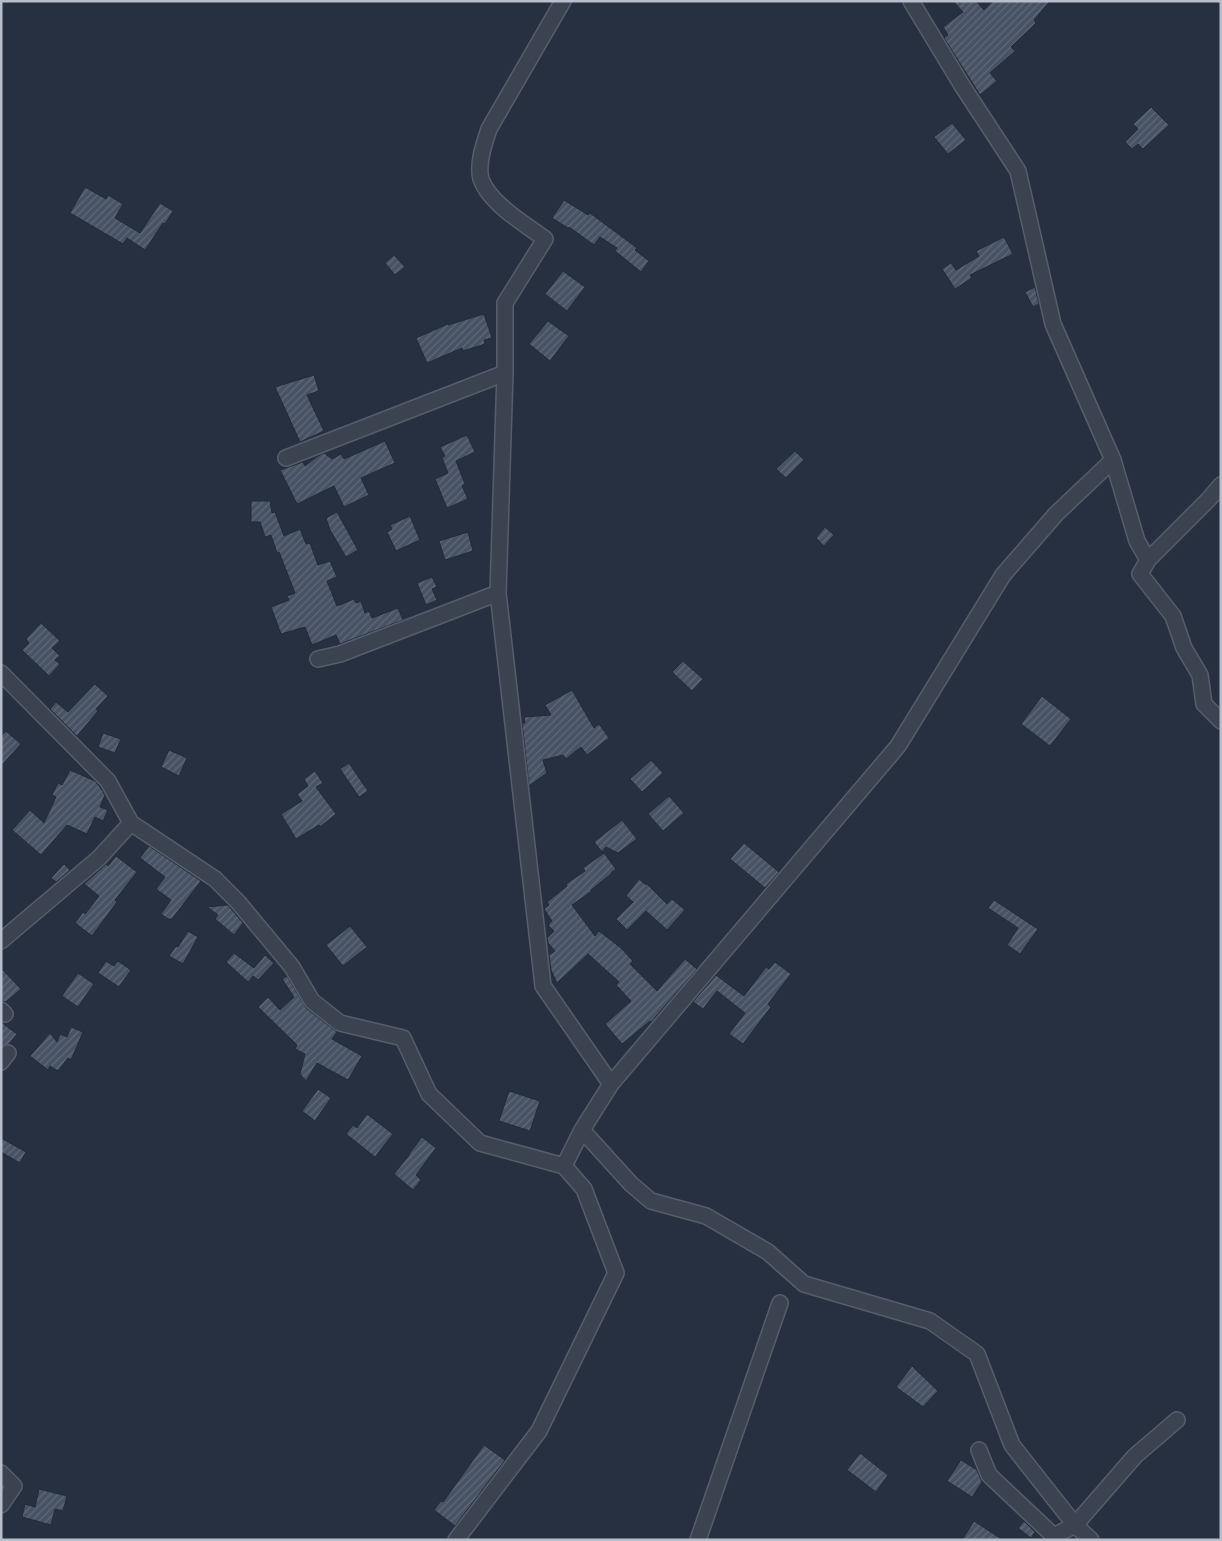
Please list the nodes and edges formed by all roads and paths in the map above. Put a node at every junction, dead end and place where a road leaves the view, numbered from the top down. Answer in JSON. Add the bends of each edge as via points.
{"nodes":[{"id":1,"x":563,"y":1,"type":"edge"},
{"id":2,"x":910,"y":1,"type":"edge"},
{"id":3,"x":505,"y":373,"type":"junction"},
{"id":4,"x":286,"y":458,"type":"dead end"},
{"id":5,"x":1113,"y":460,"type":"junction"},
{"id":6,"x":1221,"y":485,"type":"edge"},
{"id":7,"x":1148,"y":560,"type":"junction"},
{"id":8,"x":498,"y":593,"type":"junction"},
{"id":9,"x":318,"y":659,"type":"dead end"},
{"id":10,"x":1,"y":673,"type":"edge"},
{"id":11,"x":1221,"y":721,"type":"edge"},
{"id":12,"x":131,"y":824,"type":"junction"},
{"id":13,"x":1,"y":941,"type":"edge"},
{"id":14,"x":612,"y":1084,"type":"junction"},
{"id":15,"x":582,"y":1130,"type":"junction"},
{"id":16,"x":564,"y":1166,"type":"junction"},
{"id":17,"x":780,"y":1303,"type":"dead end"},
{"id":18,"x":1176,"y":1420,"type":"dead end"},
{"id":19,"x":979,"y":1450,"type":"dead end"},
{"id":20,"x":1,"y":1473,"type":"edge"},
{"id":21,"x":1,"y":1505,"type":"edge"},
{"id":22,"x":1075,"y":1525,"type":"junction"},
{"id":23,"x":1056,"y":1538,"type":"edge"},
{"id":24,"x":456,"y":1540,"type":"edge"},
{"id":25,"x":698,"y":1540,"type":"edge"},
{"id":26,"x":1091,"y":1540,"type":"edge"}],
"edges":[{"from":1,"to":3,"type":"street","via":[[488,130],[481,152],[481,178],[490,195],[545,239],[505,303]]},
{"from":2,"to":5,"type":"street","via":[[1018,171],[1053,324]]},
{"from":3,"to":4,"type":"street"},
{"from":3,"to":8,"type":"street"},
{"from":5,"to":7,"type":"street","via":[[1137,541]]},
{"from":5,"to":14,"type":"street","via":[[1056,514],[1003,575],[898,746]]},
{"from":6,"to":7,"type":"street"},
{"from":7,"to":11,"type":"street","via":[[1140,574],[1173,616],[1184,648],[1200,675],[1204,704]]},
{"from":8,"to":9,"type":"street","via":[[340,654]]},
{"from":8,"to":14,"type":"street","via":[[543,986]]},
{"from":10,"to":12,"type":"street","via":[[108,781]]},
{"from":12,"to":13,"type":"street","via":[[99,858]]},
{"from":12,"to":16,"type":"street","via":[[215,879],[292,967],[312,1001],[340,1023],[403,1038],[430,1094],[480,1143]]},
{"from":14,"to":15,"type":"street"},
{"from":15,"to":16,"type":"street"},
{"from":15,"to":22,"type":"street","via":[[651,1201],[706,1216],[768,1252],[804,1284],[930,1321],[977,1354],[1012,1445]]},
{"from":16,"to":24,"type":"street","via":[[584,1189],[616,1274],[539,1431]]},
{"from":17,"to":25,"type":"street"},
{"from":18,"to":22,"type":"street","via":[[1134,1456]]},
{"from":19,"to":23,"type":"street","via":[[989,1476]]},
{"from":20,"to":21,"type":"street","via":[[14,1486]]},
{"from":22,"to":23,"type":"street"},
{"from":22,"to":26,"type":"street"}]}
